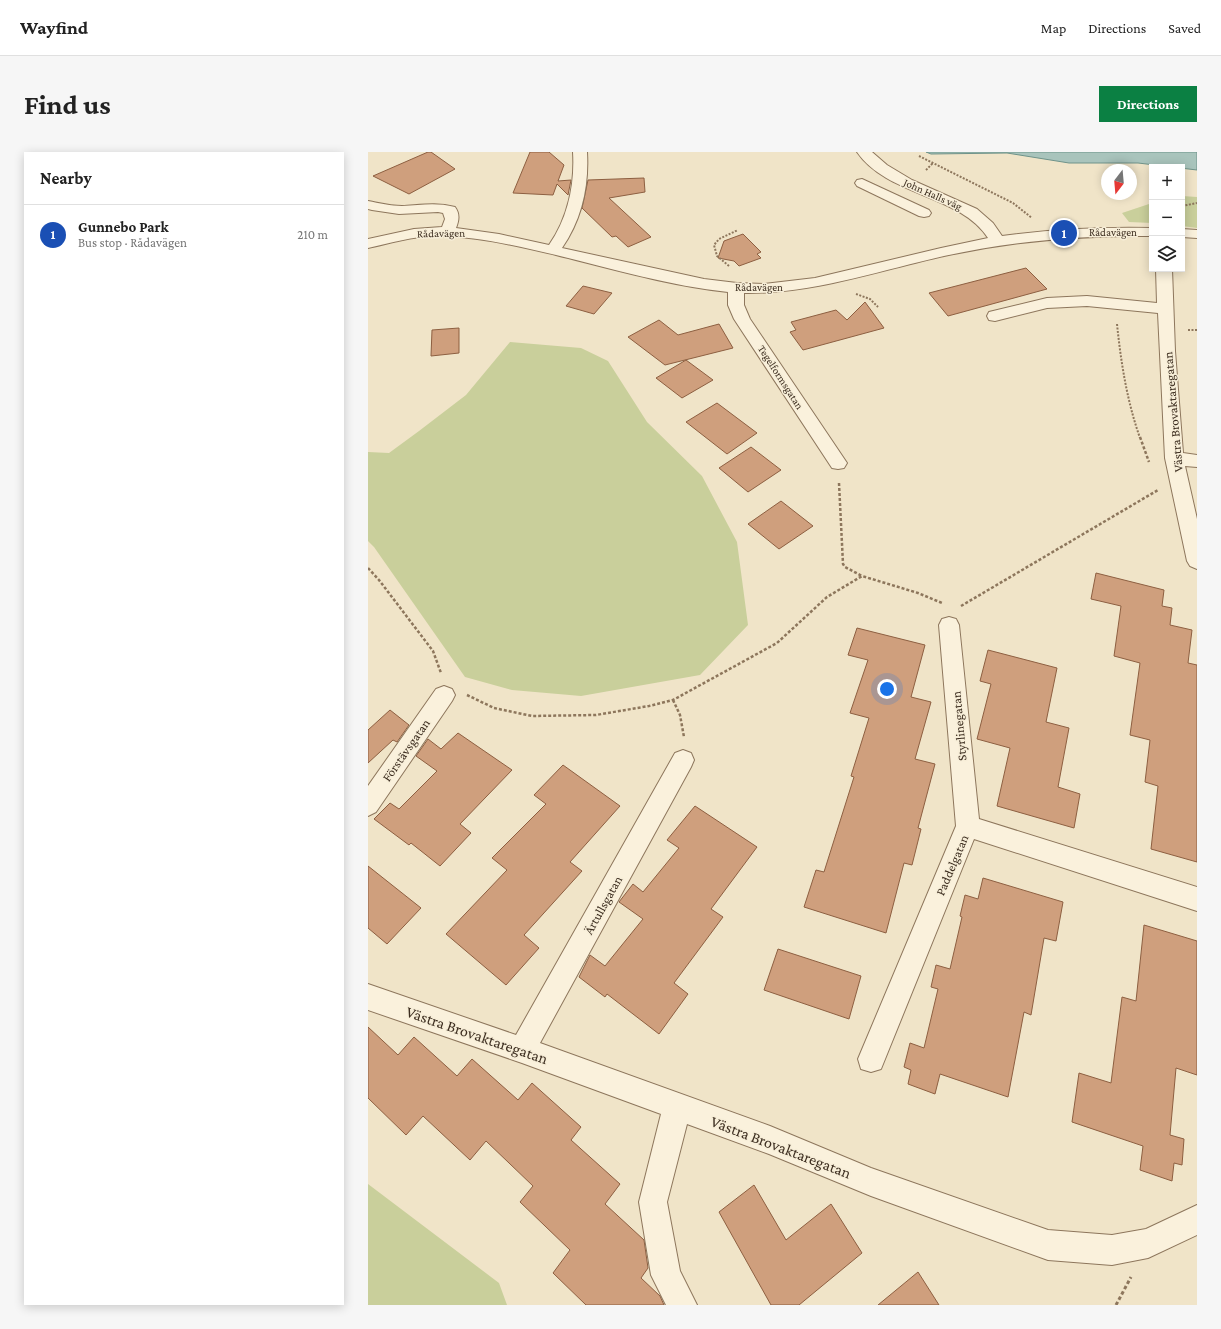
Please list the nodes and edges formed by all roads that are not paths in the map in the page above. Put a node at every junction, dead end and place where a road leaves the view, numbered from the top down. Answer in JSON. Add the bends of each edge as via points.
{"nodes":[{"id":1,"x":580,"y":152,"type":"edge"},
{"id":2,"x":864,"y":152,"type":"edge"},
{"id":3,"x":862,"y":183,"type":"dead end"},
{"id":4,"x":917,"y":188,"type":"junction"},
{"id":5,"x":896,"y":200,"type":"junction"},
{"id":6,"x":368,"y":205,"type":"edge"},
{"id":7,"x":401,"y":210,"type":"junction"},
{"id":8,"x":924,"y":213,"type":"dead end"},
{"id":9,"x":368,"y":230,"type":"edge"},
{"id":10,"x":448,"y":231,"type":"junction"},
{"id":11,"x":1149,"y":232,"type":"edge"},
{"id":12,"x":1185,"y":233,"type":"edge"},
{"id":13,"x":1197,"y":234,"type":"edge"},
{"id":14,"x":997,"y":240,"type":"junction"},
{"id":15,"x":368,"y":244,"type":"edge"},
{"id":16,"x":553,"y":250,"type":"junction"},
{"id":17,"x":1164,"y":272,"type":"edge"},
{"id":18,"x":736,"y":288,"type":"junction"},
{"id":19,"x":1165,"y":309,"type":"junction"},
{"id":20,"x":995,"y":316,"type":"dead end"},
{"id":21,"x":1174,"y":458,"type":"junction"},
{"id":22,"x":1197,"y":461,"type":"edge"},
{"id":23,"x":838,"y":463,"type":"road end"},
{"id":24,"x":1197,"y":561,"type":"edge"},
{"id":25,"x":951,"y":617,"type":"road end"},
{"id":26,"x":444,"y":695,"type":"road end"},
{"id":27,"x":683,"y":760,"type":"road end"},
{"id":28,"x":368,"y":805,"type":"edge"},
{"id":29,"x":968,"y":826,"type":"junction"},
{"id":30,"x":1197,"y":900,"type":"edge"},
{"id":31,"x":368,"y":997,"type":"edge"},
{"id":32,"x":522,"y":1050,"type":"junction"},
{"id":33,"x":871,"y":1059,"type":"dead end"},
{"id":34,"x":676,"y":1107,"type":"junction"},
{"id":35,"x":1197,"y":1220,"type":"edge"},
{"id":36,"x":682,"y":1305,"type":"edge"}],
"edges":[{"from":1,"to":16,"type":"street","via":[[581,174],[572,217]]},
{"from":2,"to":4,"type":"street","name":"John Halls väg","via":[[882,168]]},
{"from":3,"to":5,"type":"street"},
{"from":4,"to":5,"type":"street"},
{"from":4,"to":14,"type":"street","name":"John Halls väg","via":[[972,212],[988,226]]},
{"from":5,"to":8,"type":"street"},
{"from":6,"to":7,"type":"street"},
{"from":7,"to":9,"type":"street","via":[[393,222]]},
{"from":7,"to":10,"type":"street","via":[[433,207],[450,210],[452,219]]},
{"from":10,"to":15,"type":"street","name":"Rådavägen","via":[[405,235]]},
{"from":10,"to":16,"type":"street","name":"Rådavägen","via":[[469,232]]},
{"from":11,"to":14,"type":"street","name":"Rådavägen","via":[[1100,231]]},
{"from":12,"to":13,"type":"street"},
{"from":14,"to":18,"type":"street","name":"Rådavägen","via":[[940,252],[827,282],[784,288]]},
{"from":16,"to":18,"type":"street","name":"Rådavägen","via":[[682,280]]},
{"from":17,"to":19,"type":"street","name":"Västra Brovaktaregatan"},
{"from":18,"to":23,"type":"street","name":"Tegelformsgatan","via":[[736,305],[742,319]]},
{"from":19,"to":20,"type":"street","via":[[1087,301],[1047,303]]},
{"from":19,"to":21,"type":"street","name":"Västra Brovaktaregatan"},
{"from":21,"to":22,"type":"street"},
{"from":21,"to":24,"type":"street","name":"Västra Brovaktaregatan"},
{"from":25,"to":29,"type":"street","name":"Styrlinegatan"},
{"from":26,"to":28,"type":"street","name":"Förstävsgatan"},
{"from":27,"to":32,"type":"street","name":"Ärtullsgatan"},
{"from":29,"to":30,"type":"street","name":"Paddelgatan"},
{"from":29,"to":33,"type":"street","name":"Paddelgatan"},
{"from":31,"to":32,"type":"street","name":"Västra Brovaktaregatan"},
{"from":32,"to":34,"type":"street","name":"Västra Brovaktaregatan"},
{"from":34,"to":35,"type":"street","name":"Västra Brovaktaregatan","via":[[770,1140],[871,1182],[1048,1245],[1112,1250],[1148,1243]]},
{"from":34,"to":36,"type":"street","via":[[653,1202],[666,1275]]}]}
